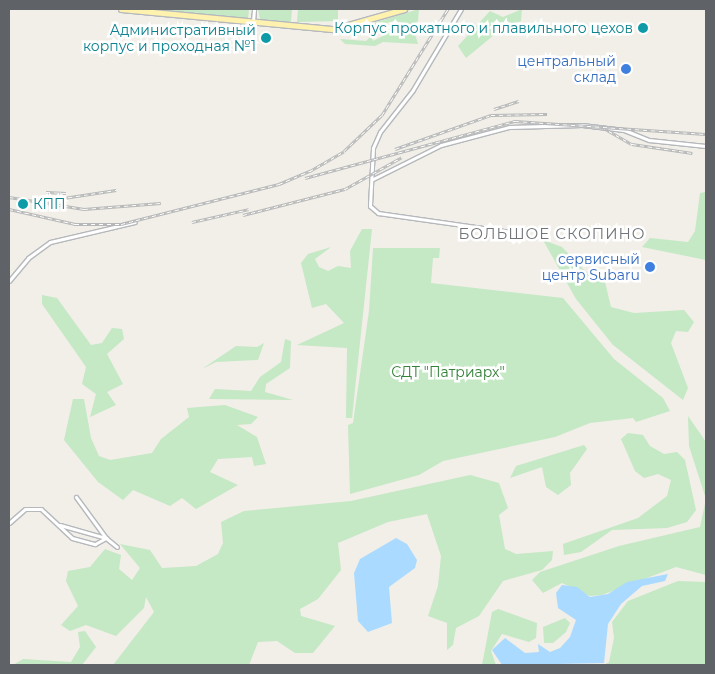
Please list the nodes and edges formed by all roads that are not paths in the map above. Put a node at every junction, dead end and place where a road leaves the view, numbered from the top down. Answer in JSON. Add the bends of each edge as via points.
{"nodes":[{"id":1,"x":121,"y":9,"type":"edge"},
{"id":2,"x":254,"y":9,"type":"edge"},
{"id":3,"x":404,"y":9,"type":"edge"},
{"id":4,"x":461,"y":9,"type":"edge"},
{"id":5,"x":253,"y":21,"type":"junction"},
{"id":6,"x":706,"y":146,"type":"edge"},
{"id":7,"x":373,"y":179,"type":"junction"},
{"id":8,"x":135,"y":222,"type":"dead end"},
{"id":9,"x":518,"y":233,"type":"dead end"},
{"id":10,"x":9,"y":281,"type":"edge"},
{"id":11,"x":76,"y":497,"type":"dead end"},
{"id":12,"x":9,"y":523,"type":"edge"},
{"id":13,"x":60,"y":525,"type":"junction"},
{"id":14,"x":106,"y":538,"type":"junction"},
{"id":15,"x":117,"y":547,"type":"dead end"}],
"edges":[{"from":1,"to":5,"type":"main road"},
{"from":2,"to":5,"type":"street"},
{"from":3,"to":5,"type":"main road","via":[[334,29]]},
{"from":4,"to":7,"type":"street","via":[[413,90],[380,132],[373,148]]},
{"from":6,"to":7,"type":"street","via":[[649,140],[624,130],[582,125],[510,127],[441,145]]},
{"from":7,"to":9,"type":"street","via":[[369,202],[378,213]]},
{"from":8,"to":10,"type":"street","via":[[50,242],[28,258]]},
{"from":11,"to":14,"type":"street"},
{"from":12,"to":13,"type":"street","via":[[25,509],[41,509]]},
{"from":13,"to":14,"type":"street"},
{"from":13,"to":14,"type":"street","via":[[72,538],[95,544]]},
{"from":14,"to":15,"type":"street"}]}
